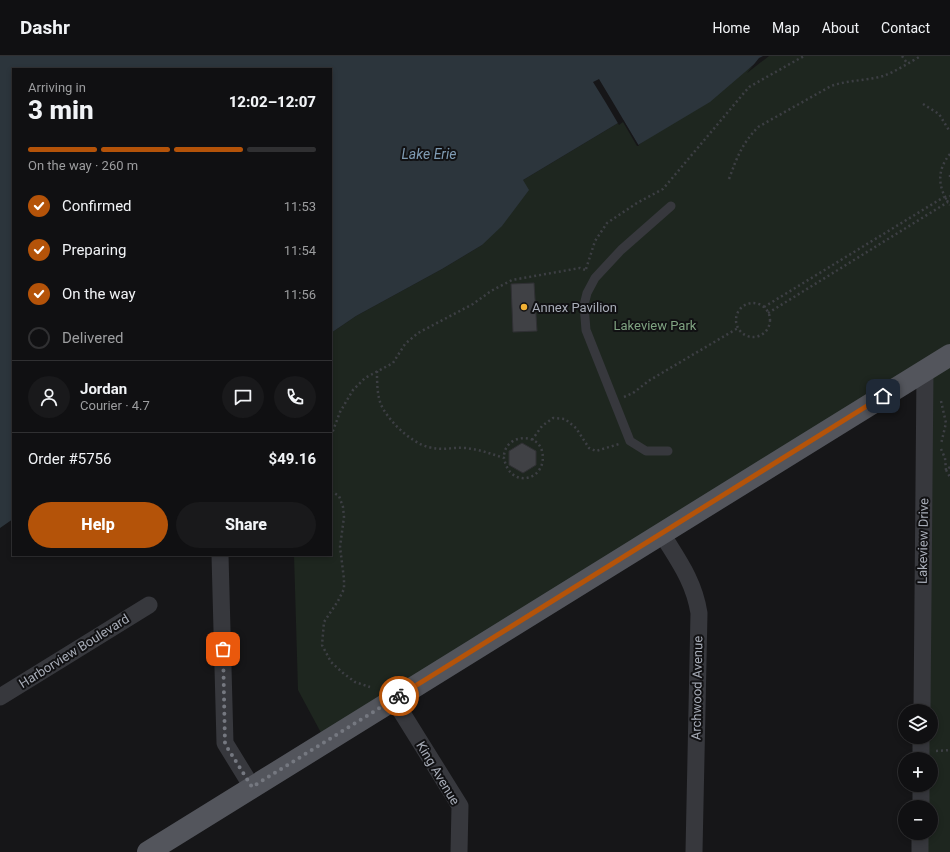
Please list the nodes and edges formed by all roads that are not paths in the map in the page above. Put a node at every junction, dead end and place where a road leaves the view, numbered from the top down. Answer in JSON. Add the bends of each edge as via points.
{"nodes":[{"id":1,"x":672,"y":206,"type":"dead end"},
{"id":2,"x":950,"y":355,"type":"edge"},
{"id":3,"x":925,"y":370,"type":"junction"},
{"id":4,"x":668,"y":452,"type":"dead end"},
{"id":5,"x":662,"y":534,"type":"junction"},
{"id":6,"x":220,"y":556,"type":"edge"},
{"id":7,"x":149,"y":605,"type":"dead end"},
{"id":8,"x":0,"y":697,"type":"edge"},
{"id":9,"x":394,"y":700,"type":"junction"},
{"id":10,"x":922,"y":704,"type":"edge"},
{"id":11,"x":252,"y":787,"type":"junction"},
{"id":12,"x":920,"y":840,"type":"edge"},
{"id":13,"x":156,"y":850,"type":"edge"},
{"id":14,"x":459,"y":852,"type":"edge"},
{"id":15,"x":694,"y":852,"type":"edge"},
{"id":16,"x":920,"y":852,"type":"edge"}],
"edges":[{"from":1,"to":4,"type":"lane","via":[[620,250],[595,278],[584,305],[586,330],[630,441],[646,451]]},
{"from":2,"to":3,"type":"main road"},
{"from":3,"to":5,"type":"main road"},
{"from":3,"to":10,"type":"street","name":"Lakeview Drive"},
{"from":5,"to":9,"type":"main road"},
{"from":5,"to":15,"type":"street","name":"Archwood Avenue","via":[[693,586],[699,613]]},
{"from":6,"to":11,"type":"street","via":[[225,744]]},
{"from":7,"to":8,"type":"street","name":"Harborview Boulevard"},
{"from":9,"to":11,"type":"main road"},
{"from":9,"to":14,"type":"street","name":"King Avenue","via":[[460,806]]},
{"from":11,"to":13,"type":"main road"},
{"from":12,"to":16,"type":"street"}]}
